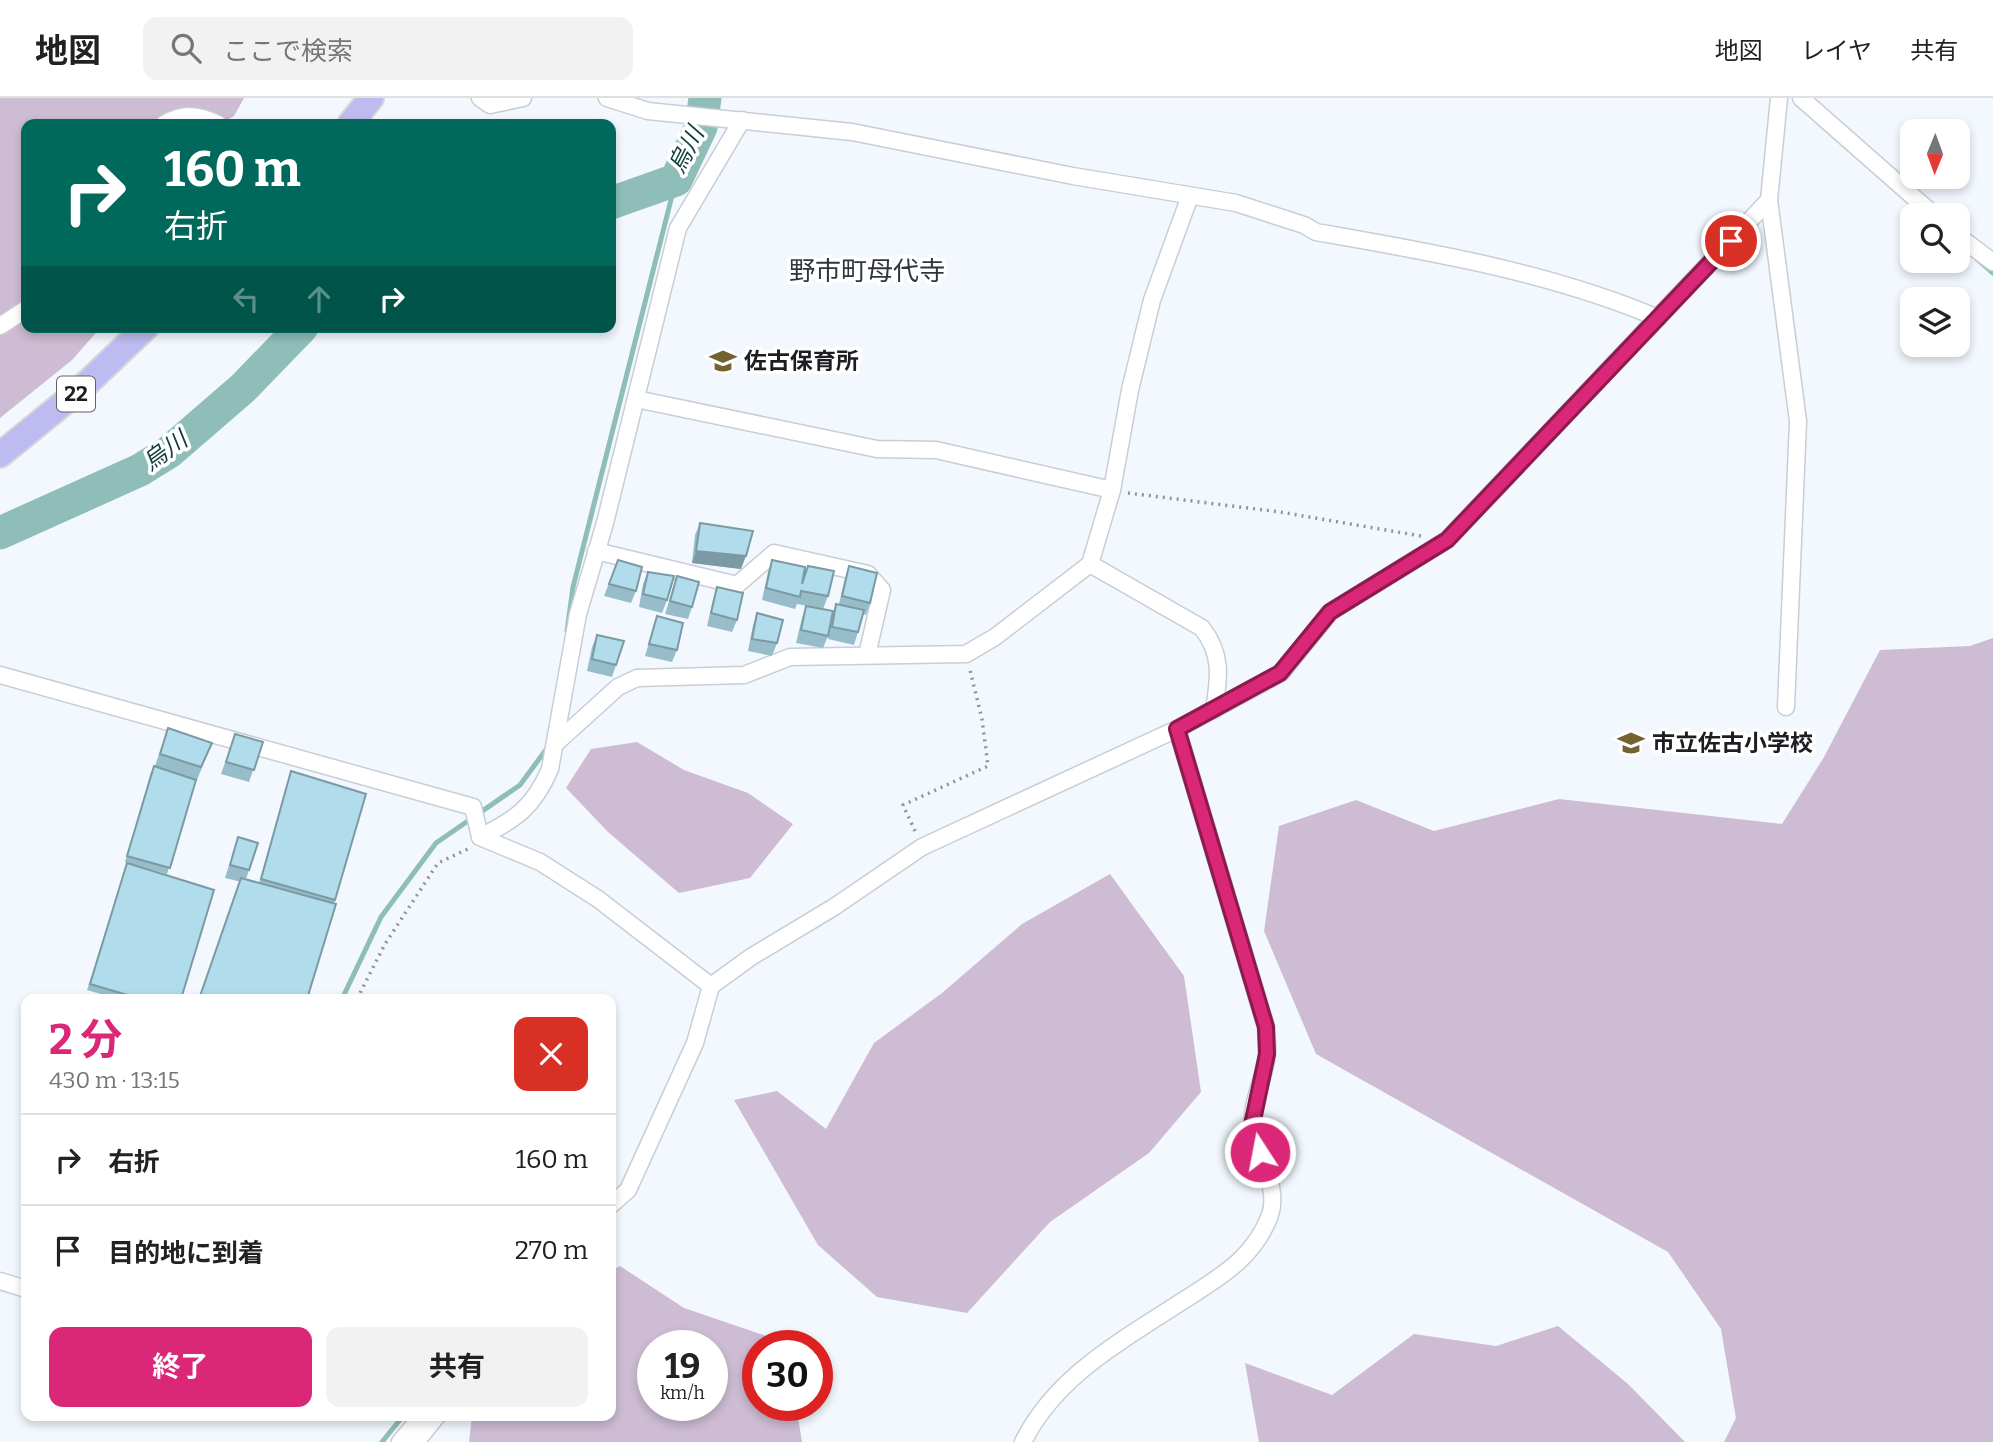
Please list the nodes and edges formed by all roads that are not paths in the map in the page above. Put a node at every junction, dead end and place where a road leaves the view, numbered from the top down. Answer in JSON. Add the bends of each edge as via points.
{"nodes":[{"id":1,"x":371,"y":98,"type":"edge"},
{"id":2,"x":480,"y":98,"type":"edge"},
{"id":3,"x":523,"y":98,"type":"edge"},
{"id":4,"x":607,"y":98,"type":"edge"},
{"id":5,"x":1801,"y":98,"type":"edge"},
{"id":6,"x":1779,"y":100,"type":"edge"},
{"id":7,"x":173,"y":119,"type":"edge"},
{"id":8,"x":207,"y":119,"type":"edge"},
{"id":9,"x":354,"y":119,"type":"edge"},
{"id":10,"x":735,"y":120,"type":"junction"},
{"id":11,"x":1190,"y":196,"type":"junction"},
{"id":12,"x":1769,"y":200,"type":"junction"},
{"id":13,"x":1920,"y":203,"type":"edge"},
{"id":14,"x":1970,"y":245,"type":"edge"},
{"id":15,"x":1993,"y":262,"type":"edge"},
{"id":16,"x":21,"y":312,"type":"edge"},
{"id":17,"x":1658,"y":318,"type":"junction"},
{"id":18,"x":0,"y":326,"type":"edge"},
{"id":19,"x":140,"y":333,"type":"edge"},
{"id":20,"x":636,"y":399,"type":"junction"},
{"id":21,"x":0,"y":455,"type":"edge"},
{"id":22,"x":1112,"y":490,"type":"junction"},
{"id":23,"x":596,"y":551,"type":"junction"},
{"id":24,"x":1090,"y":564,"type":"junction"},
{"id":25,"x":867,"y":655,"type":"junction"},
{"id":26,"x":0,"y":675,"type":"edge"},
{"id":27,"x":1786,"y":707,"type":"dead end"},
{"id":28,"x":1214,"y":710,"type":"junction"},
{"id":29,"x":1177,"y":729,"type":"junction"},
{"id":30,"x":555,"y":744,"type":"junction"},
{"id":31,"x":482,"y":839,"type":"junction"},
{"id":32,"x":711,"y":986,"type":"junction"},
{"id":33,"x":616,"y":1201,"type":"edge"},
{"id":34,"x":0,"y":1280,"type":"edge"},
{"id":35,"x":21,"y":1287,"type":"edge"},
{"id":36,"x":418,"y":1421,"type":"edge"},
{"id":37,"x":433,"y":1421,"type":"edge"},
{"id":38,"x":400,"y":1442,"type":"edge"},
{"id":39,"x":416,"y":1442,"type":"edge"},
{"id":40,"x":1024,"y":1442,"type":"edge"}],
"edges":[{"from":1,"to":9,"type":"main road"},
{"from":2,"to":3,"type":"street","via":[[490,105]]},
{"from":4,"to":10,"type":"street","via":[[648,111]]},
{"from":5,"to":13,"type":"street"},
{"from":6,"to":12,"type":"street"},
{"from":7,"to":8,"type":"street","via":[[180,115]]},
{"from":10,"to":11,"type":"street","via":[[852,132]]},
{"from":10,"to":20,"type":"street","via":[[678,228]]},
{"from":11,"to":17,"type":"street","via":[[1236,203],[1316,232],[1423,251],[1604,296]]},
{"from":11,"to":22,"type":"street","via":[[1152,300]]},
{"from":12,"to":17,"type":"street"},
{"from":12,"to":27,"type":"street","via":[[1798,421]]},
{"from":14,"to":15,"type":"street"},
{"from":16,"to":18,"type":"street"},
{"from":17,"to":28,"type":"street","via":[[1447,540],[1330,612],[1280,673]]},
{"from":19,"to":21,"type":"main road","number":"22"},
{"from":20,"to":22,"type":"street","via":[[877,449],[936,450]]},
{"from":20,"to":23,"type":"street"},
{"from":22,"to":24,"type":"street"},
{"from":23,"to":25,"type":"street","via":[[737,585],[774,553],[868,575],[882,590]]},
{"from":23,"to":30,"type":"street","via":[[578,614]]},
{"from":24,"to":25,"type":"street","via":[[967,654]]},
{"from":24,"to":28,"type":"street","via":[[1202,628],[1214,643],[1220,668]]},
{"from":25,"to":30,"type":"street","via":[[790,657],[744,675],[637,678],[618,687]]},
{"from":26,"to":31,"type":"street","via":[[473,807]]},
{"from":28,"to":29,"type":"street"},
{"from":29,"to":32,"type":"street","via":[[922,847]]},
{"from":29,"to":40,"type":"street","via":[[1266,1027],[1267,1054],[1252,1125],[1268,1178],[1271,1212],[1255,1244],[1229,1273],[1097,1356],[1057,1391]]},
{"from":30,"to":31,"type":"street","via":[[540,793],[513,822]]},
{"from":31,"to":32,"type":"street","via":[[540,862],[598,899]]},
{"from":32,"to":33,"type":"street","via":[[695,1043],[628,1190]]},
{"from":34,"to":35,"type":"street"},
{"from":36,"to":38,"type":"street"},
{"from":37,"to":39,"type":"street"}]}
